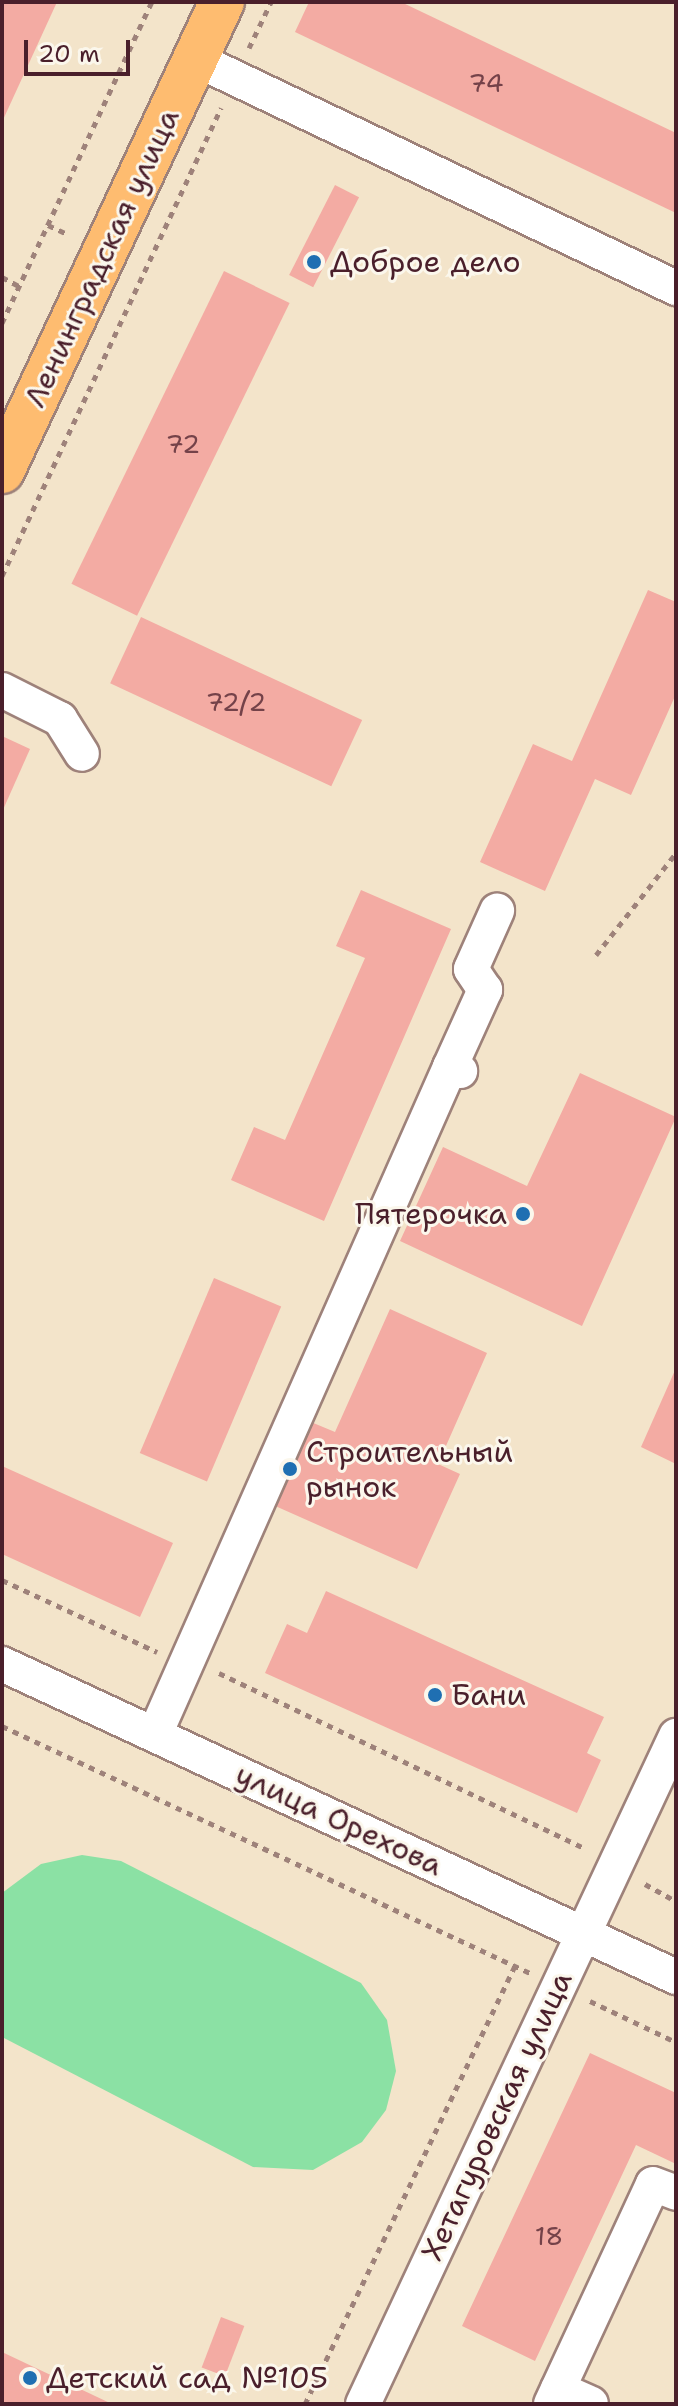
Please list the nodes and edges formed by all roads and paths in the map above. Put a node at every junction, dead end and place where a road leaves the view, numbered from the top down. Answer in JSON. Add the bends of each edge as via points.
{"nodes":[{"id":1,"x":152,"y":2,"type":"edge"},
{"id":2,"x":222,"y":2,"type":"edge"},
{"id":3,"x":271,"y":2,"type":"edge"},
{"id":4,"x":195,"y":59,"type":"junction"},
{"id":5,"x":235,"y":78,"type":"junction"},
{"id":6,"x":2,"y":277,"type":"edge"},
{"id":7,"x":20,"y":286,"type":"junction"},
{"id":8,"x":676,"y":288,"type":"edge"},
{"id":9,"x":2,"y":323,"type":"edge"},
{"id":10,"x":2,"y":471,"type":"edge"},
{"id":11,"x":2,"y":576,"type":"edge"},
{"id":12,"x":2,"y":690,"type":"edge"},
{"id":13,"x":82,"y":754,"type":"dead end"},
{"id":14,"x":676,"y":853,"type":"edge"},
{"id":15,"x":497,"y":911,"type":"dead end"},
{"id":16,"x":596,"y":955,"type":"dead end"},
{"id":17,"x":2,"y":1580,"type":"edge"},
{"id":18,"x":2,"y":1664,"type":"edge"},
{"id":19,"x":186,"y":1665,"type":"junction"},
{"id":20,"x":2,"y":1726,"type":"edge"},
{"id":21,"x":155,"y":1734,"type":"junction"},
{"id":22,"x":676,"y":1736,"type":"edge"},
{"id":23,"x":616,"y":1863,"type":"junction"},
{"id":24,"x":676,"y":1901,"type":"edge"},
{"id":25,"x":583,"y":1933,"type":"junction"},
{"id":26,"x":515,"y":1966,"type":"junction"},
{"id":27,"x":676,"y":1977,"type":"edge"},
{"id":28,"x":558,"y":1986,"type":"junction"},
{"id":29,"x":676,"y":2042,"type":"edge"},
{"id":30,"x":676,"y":2193,"type":"edge"},
{"id":31,"x":554,"y":2396,"type":"edge"},
{"id":32,"x":305,"y":2404,"type":"edge"},
{"id":33,"x":363,"y":2404,"type":"edge"},
{"id":34,"x":591,"y":2404,"type":"edge"}],
"edges":[{"from":1,"to":7,"type":"path"},
{"from":2,"to":4,"type":"main road","name":"Ленинградская улица"},
{"from":3,"to":5,"type":"path"},
{"from":4,"to":5,"type":"street"},
{"from":4,"to":10,"type":"main road","name":"Ленинградская улица"},
{"from":5,"to":8,"type":"street"},
{"from":5,"to":11,"type":"path"},
{"from":6,"to":7,"type":"path"},
{"from":7,"to":9,"type":"path"},
{"from":12,"to":13,"type":"street","via":[[60,719]]},
{"from":14,"to":16,"type":"path"},
{"from":15,"to":19,"type":"street","via":[[471,969],[485,990],[455,1069]]},
{"from":17,"to":19,"type":"path"},
{"from":18,"to":21,"type":"street","name":"улица Орехова"},
{"from":19,"to":21,"type":"street"},
{"from":19,"to":23,"type":"path","via":[[232,1676]]},
{"from":20,"to":26,"type":"path"},
{"from":21,"to":25,"type":"street","name":"улица Орехова"},
{"from":22,"to":23,"type":"street","name":"Хетагуровская улица"},
{"from":23,"to":24,"type":"path"},
{"from":23,"to":25,"type":"street","name":"Хетагуровская улица"},
{"from":25,"to":27,"type":"street","name":"улица Орехова"},
{"from":25,"to":28,"type":"street","name":"Хетагуровская улица"},
{"from":26,"to":28,"type":"path"},
{"from":26,"to":32,"type":"path"},
{"from":28,"to":29,"type":"path"},
{"from":28,"to":33,"type":"street","name":"Хетагуровская улица"},
{"from":30,"to":31,"type":"street","via":[[653,2184]]},
{"from":31,"to":34,"type":"street"}]}
